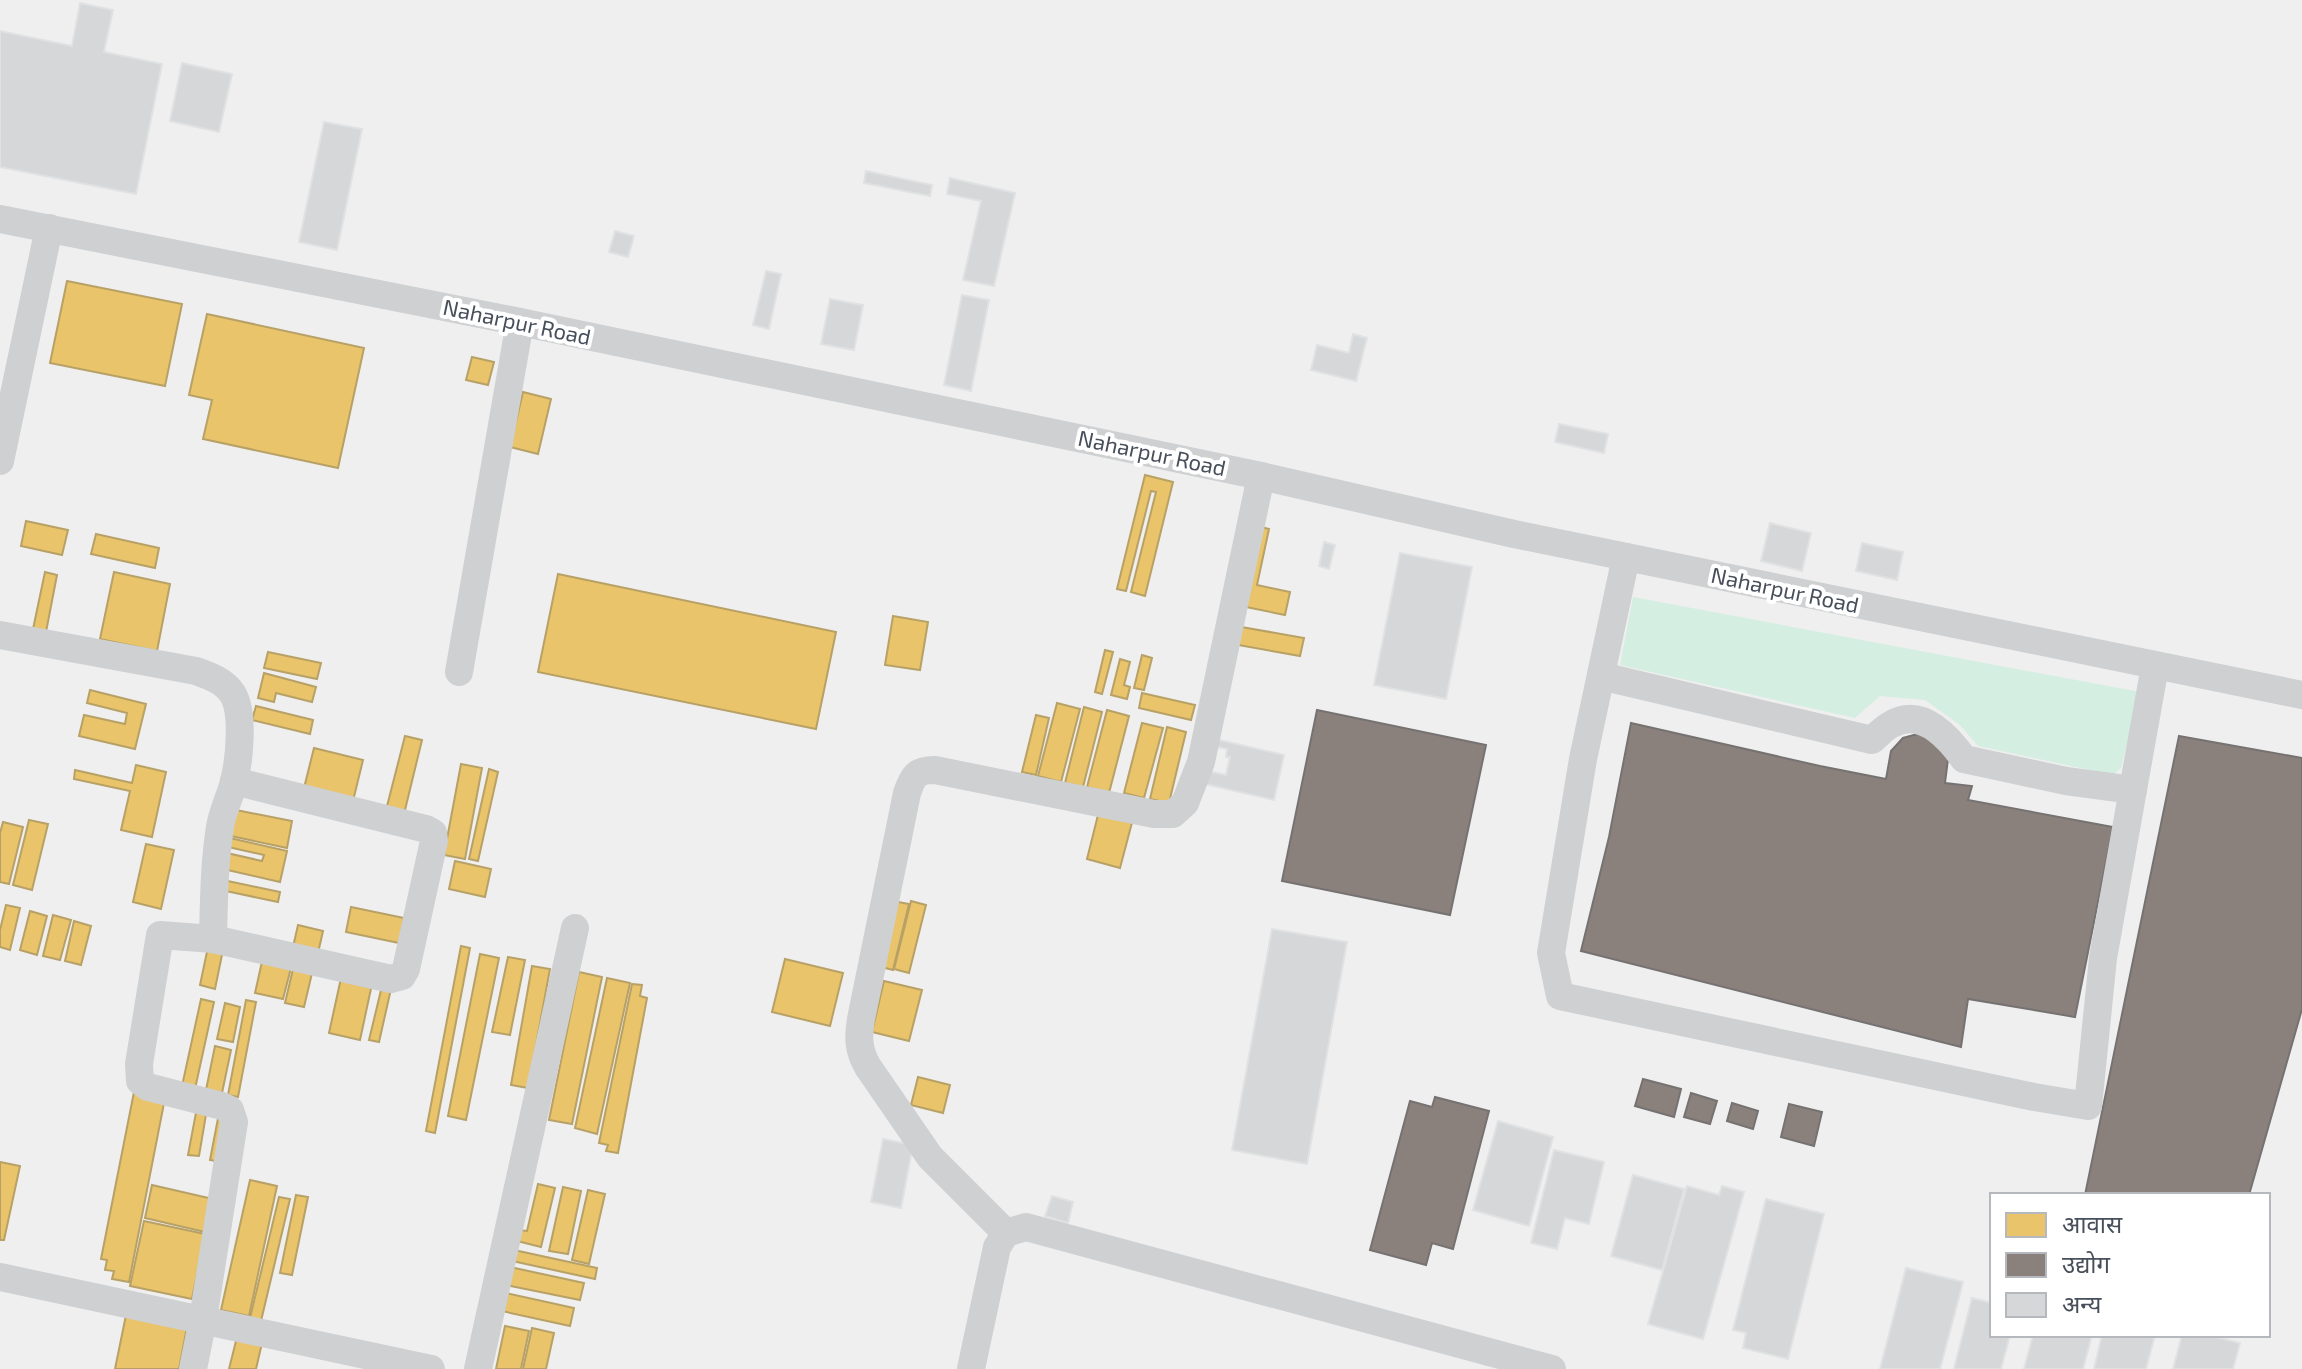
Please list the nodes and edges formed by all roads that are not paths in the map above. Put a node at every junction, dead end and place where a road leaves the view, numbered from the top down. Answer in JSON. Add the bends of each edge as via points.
{"nodes":[{"id":1,"x":0,"y":219,"type":"edge"},
{"id":2,"x":49,"y":228,"type":"junction"},
{"id":3,"x":520,"y":322,"type":"junction"},
{"id":4,"x":0,"y":461,"type":"edge"},
{"id":5,"x":1261,"y":476,"type":"junction"},
{"id":6,"x":1626,"y":557,"type":"junction"},
{"id":7,"x":0,"y":635,"type":"edge"},
{"id":8,"x":2155,"y":666,"type":"junction"},
{"id":9,"x":459,"y":672,"type":"dead end"},
{"id":10,"x":1601,"y":676,"type":"junction"},
{"id":11,"x":2302,"y":695,"type":"edge"},
{"id":12,"x":234,"y":781,"type":"junction"},
{"id":13,"x":2133,"y":790,"type":"junction"},
{"id":14,"x":575,"y":928,"type":"dead end"},
{"id":15,"x":213,"y":939,"type":"junction"},
{"id":16,"x":1006,"y":1233,"type":"junction"},
{"id":17,"x":0,"y":1277,"type":"edge"},
{"id":18,"x":203,"y":1319,"type":"junction"},
{"id":19,"x":193,"y":1369,"type":"edge"},
{"id":20,"x":431,"y":1369,"type":"edge"},
{"id":21,"x":478,"y":1369,"type":"edge"},
{"id":22,"x":971,"y":1369,"type":"edge"},
{"id":23,"x":1552,"y":1369,"type":"edge"}],
"edges":[{"from":1,"to":2,"type":"street","name":"Naharpur Road"},
{"from":2,"to":3,"type":"street","name":"Naharpur Road"},
{"from":2,"to":4,"type":"street"},
{"from":3,"to":5,"type":"street","name":"Naharpur Road"},
{"from":3,"to":9,"type":"street"},
{"from":5,"to":6,"type":"street","name":"Naharpur Road"},
{"from":5,"to":16,"type":"street","via":[[1201,762],[1185,803],[1173,814],[935,770],[917,773],[907,793],[858,1041],[868,1067],[930,1157]]},
{"from":6,"to":8,"type":"street","name":"Naharpur Road"},
{"from":6,"to":10,"type":"street"},
{"from":7,"to":12,"type":"street","via":[[217,679],[233,694],[239,713]]},
{"from":8,"to":11,"type":"street","name":"Naharpur Road"},
{"from":8,"to":13,"type":"street"},
{"from":10,"to":13,"type":"street","via":[[1872,740],[1892,723],[1931,724],[1964,759]]},
{"from":10,"to":13,"type":"street","via":[[1551,953],[1560,996],[1582,1001],[2088,1106],[2103,958]]},
{"from":12,"to":15,"type":"street","via":[[214,867]]},
{"from":12,"to":15,"type":"street","via":[[426,829],[433,833],[433,849],[402,976],[380,977]]},
{"from":14,"to":21,"type":"street"},
{"from":15,"to":18,"type":"street","via":[[160,935],[139,1064],[140,1081],[148,1087],[222,1106],[234,1122]]},
{"from":16,"to":22,"type":"street","via":[[997,1247]]},
{"from":16,"to":23,"type":"street","via":[[1026,1227]]},
{"from":17,"to":18,"type":"street"},
{"from":18,"to":19,"type":"street"},
{"from":18,"to":20,"type":"street"}]}
